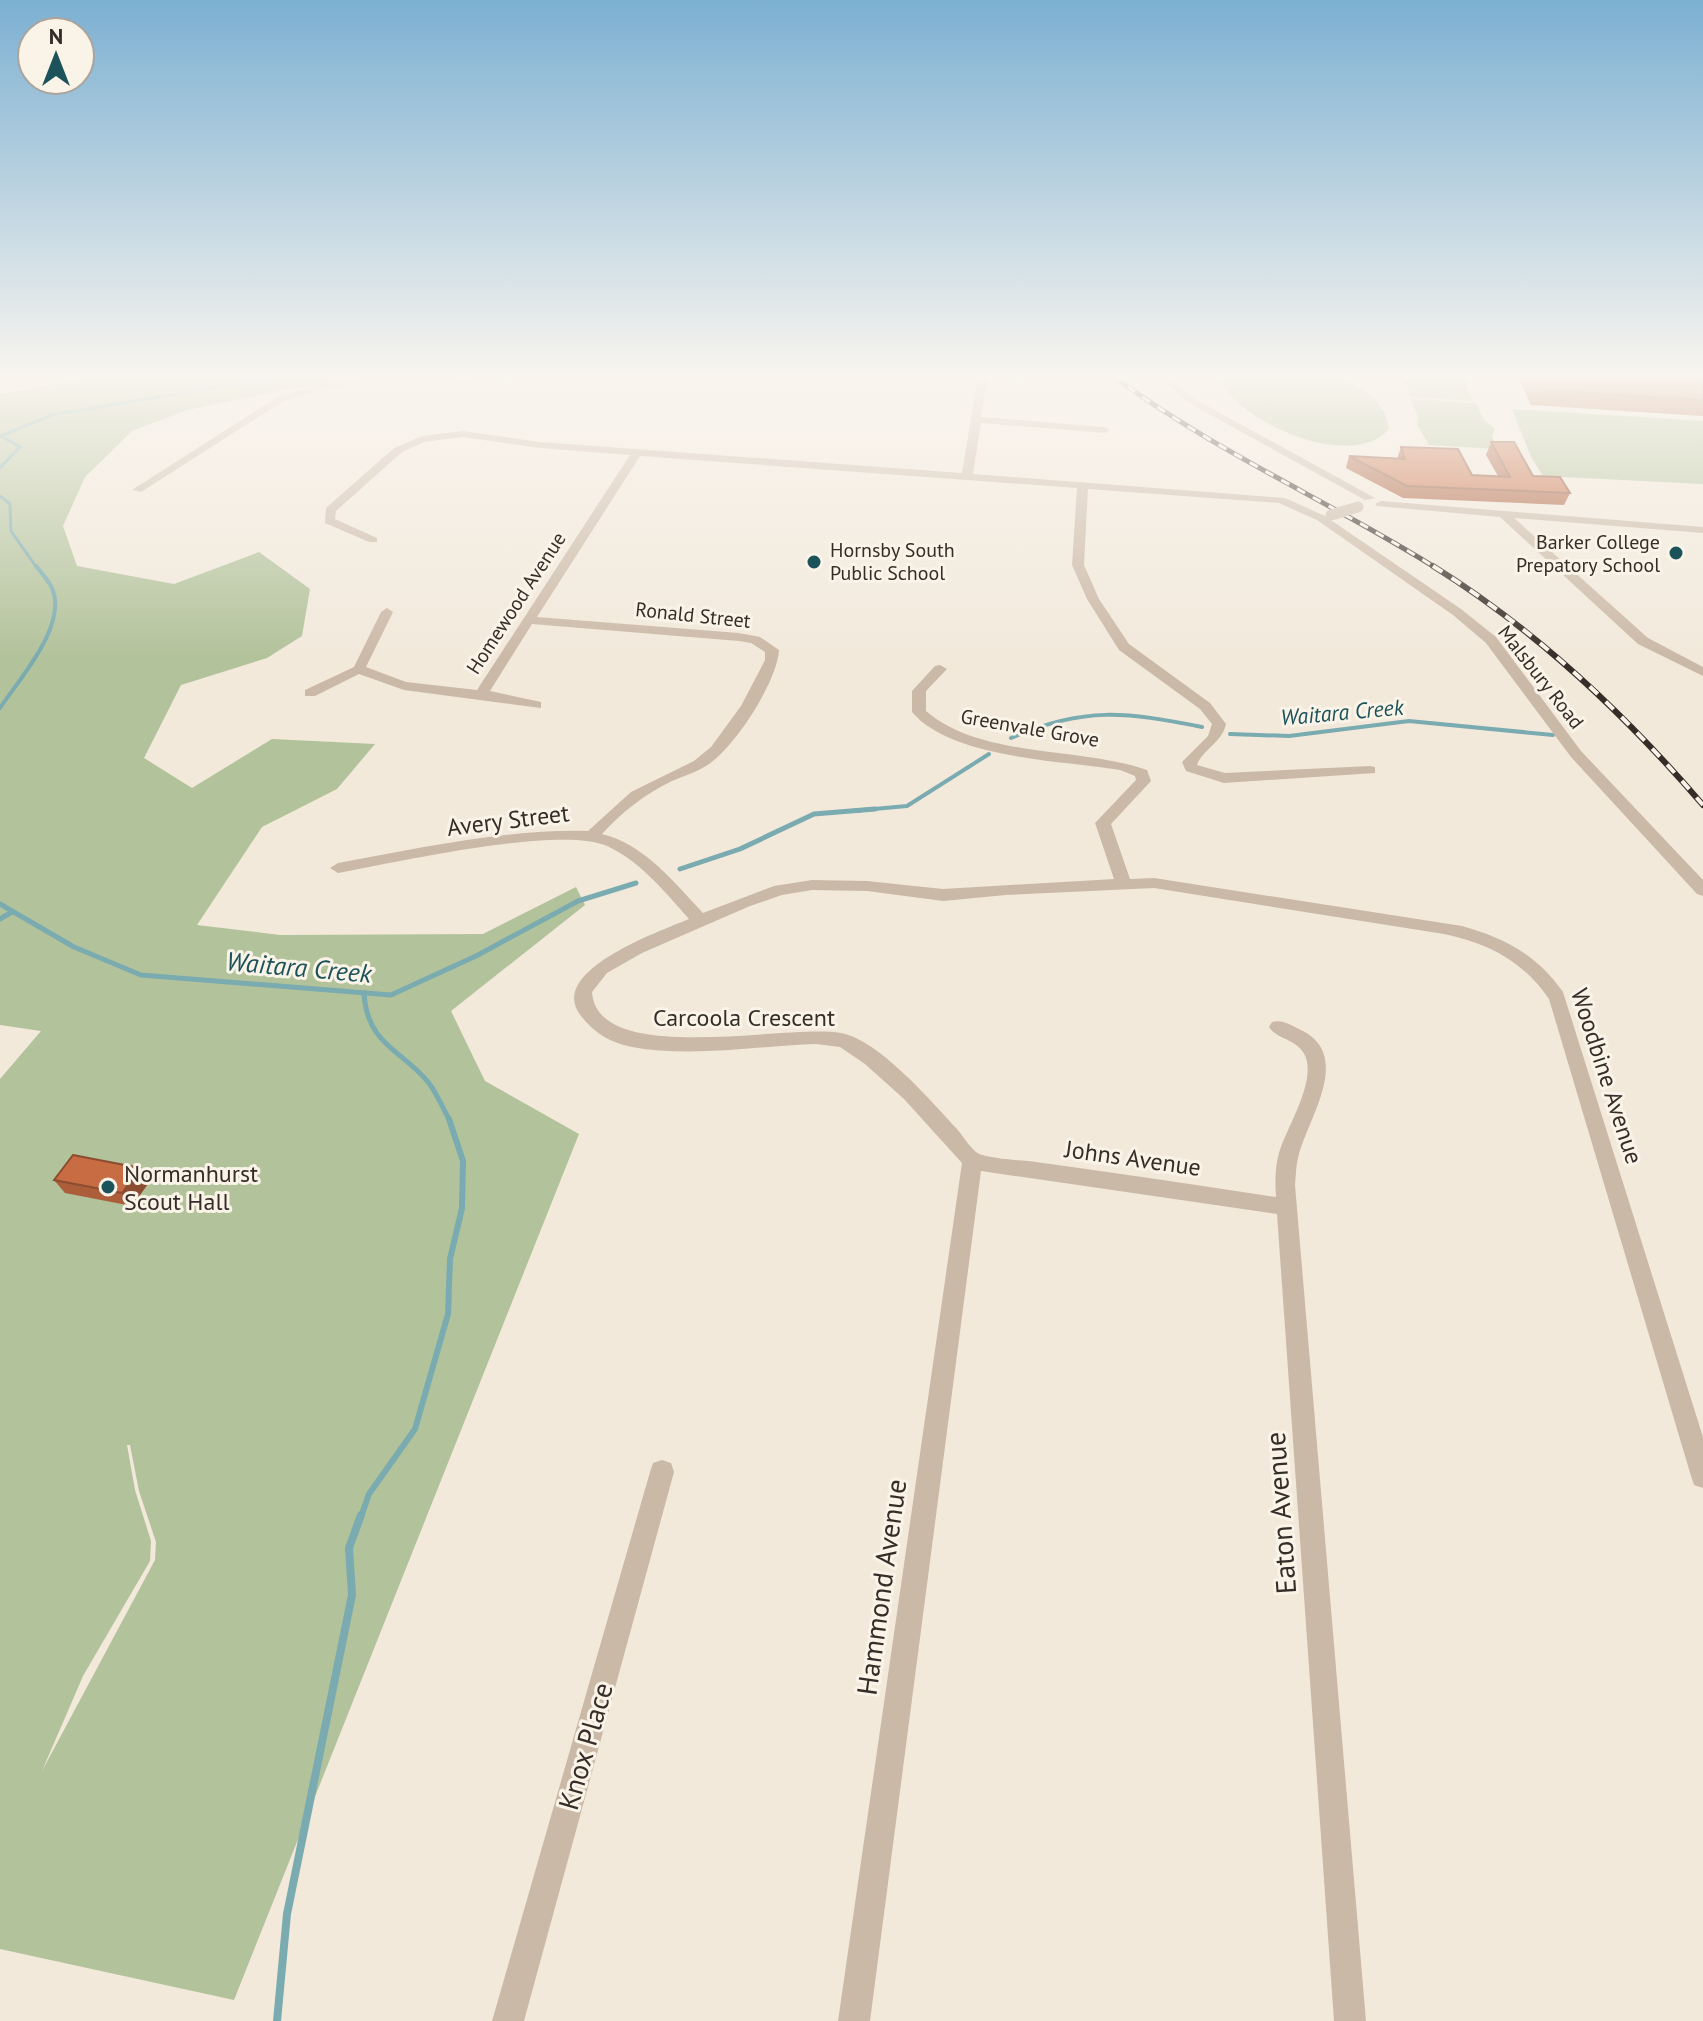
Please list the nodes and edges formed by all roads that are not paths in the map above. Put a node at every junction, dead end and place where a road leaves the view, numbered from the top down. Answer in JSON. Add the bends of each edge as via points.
{"nodes":[{"id":1,"x":168,"y":470,"type":"edge"},
{"id":2,"x":375,"y":470,"type":"edge"},
{"id":3,"x":625,"y":470,"type":"edge"},
{"id":4,"x":879,"y":470,"type":"edge"},
{"id":5,"x":968,"y":470,"type":"edge"},
{"id":6,"x":1312,"y":470,"type":"edge"},
{"id":7,"x":967,"y":477,"type":"junction"},
{"id":8,"x":1083,"y":485,"type":"junction"},
{"id":9,"x":137,"y":490,"type":"dead end"},
{"id":10,"x":1369,"y":503,"type":"junction"},
{"id":11,"x":1504,"y":515,"type":"junction"},
{"id":12,"x":1326,"y":517,"type":"junction"},
{"id":13,"x":1703,"y":530,"type":"edge"},
{"id":14,"x":373,"y":540,"type":"dead end"},
{"id":15,"x":387,"y":612,"type":"dead end"},
{"id":16,"x":530,"y":620,"type":"junction"},
{"id":17,"x":359,"y":669,"type":"junction"},
{"id":18,"x":940,"y":669,"type":"dead end"},
{"id":19,"x":1703,"y":672,"type":"edge"},
{"id":20,"x":310,"y":693,"type":"dead end"},
{"id":21,"x":481,"y":694,"type":"junction"},
{"id":22,"x":536,"y":705,"type":"dead end"},
{"id":23,"x":1370,"y":770,"type":"dead end"},
{"id":24,"x":592,"y":836,"type":"junction"},
{"id":25,"x":338,"y":868,"type":"dead end"},
{"id":26,"x":1123,"y":883,"type":"junction"},
{"id":27,"x":1703,"y":890,"type":"edge"},
{"id":28,"x":701,"y":921,"type":"junction"},
{"id":29,"x":1278,"y":1027,"type":"dead end"},
{"id":30,"x":972,"y":1161,"type":"junction"},
{"id":31,"x":1287,"y":1207,"type":"junction"},
{"id":32,"x":662,"y":1472,"type":"dead end"},
{"id":33,"x":1703,"y":1476,"type":"edge"},
{"id":34,"x":508,"y":2021,"type":"edge"},
{"id":35,"x":854,"y":2021,"type":"edge"},
{"id":36,"x":1350,"y":2021,"type":"edge"}],
"edges":[{"from":1,"to":9,"type":"street"},
{"from":2,"to":14,"type":"street","name":"Malsbury Road","via":[[330,510],[329,521]]},
{"from":3,"to":16,"type":"street","name":"Homewood Avenue"},
{"from":4,"to":7,"type":"street","name":"Malsbury Road"},
{"from":5,"to":7,"type":"street"},
{"from":6,"to":10,"type":"street"},
{"from":7,"to":8,"type":"street","name":"Malsbury Road"},
{"from":8,"to":12,"type":"street","name":"Malsbury Road","via":[[1273,499]]},
{"from":8,"to":23,"type":"street","via":[[1078,565],[1093,599],[1124,647],[1205,706],[1219,724],[1210,746],[1193,755],[1191,768],[1224,778]]},
{"from":10,"to":11,"type":"street"},
{"from":10,"to":12,"type":"street","bridge":true},
{"from":11,"to":13,"type":"street"},
{"from":11,"to":19,"type":"street","via":[[1643,641]]},
{"from":12,"to":27,"type":"street","name":"Malsbury Road","via":[[1491,640],[1576,754]]},
{"from":15,"to":17,"type":"street"},
{"from":16,"to":21,"type":"street","name":"Homewood Avenue"},
{"from":16,"to":24,"type":"street","name":"Ronald Street","via":[[755,640],[772,650],[772,665],[708,758],[643,790]]},
{"from":17,"to":20,"type":"street"},
{"from":17,"to":21,"type":"street","via":[[391,685]]},
{"from":18,"to":26,"type":"street","name":"Greenvale Grove","via":[[919,690],[917,705],[938,730],[973,742],[1114,763],[1142,773],[1144,781],[1103,823]]},
{"from":21,"to":22,"type":"street"},
{"from":24,"to":25,"type":"street","name":"Avery Street","via":[[554,834]]},
{"from":24,"to":28,"type":"street","name":"Avery Street","via":[[612,841],[671,888]]},
{"from":26,"to":28,"type":"street","name":"Carcoola Crescent","via":[[943,895],[812,885],[780,890]]},
{"from":26,"to":33,"type":"street","name":"Woodbine Avenue","via":[[1154,883],[1478,934],[1500,943],[1544,976],[1557,997]]},
{"from":28,"to":30,"type":"street","name":"Carcoola Crescent","via":[[601,969],[583,991],[585,1009],[608,1034],[646,1043],[845,1040],[881,1066]]},
{"from":29,"to":31,"type":"street","name":"Eaton Avenue","via":[[1303,1038],[1316,1059],[1311,1103],[1289,1151]]},
{"from":30,"to":31,"type":"street","name":"Johns Avenue"},
{"from":30,"to":35,"type":"street","name":"Hammond Avenue"},
{"from":31,"to":36,"type":"street","name":"Eaton Avenue"},
{"from":32,"to":34,"type":"street","name":"Knox Place"}]}
